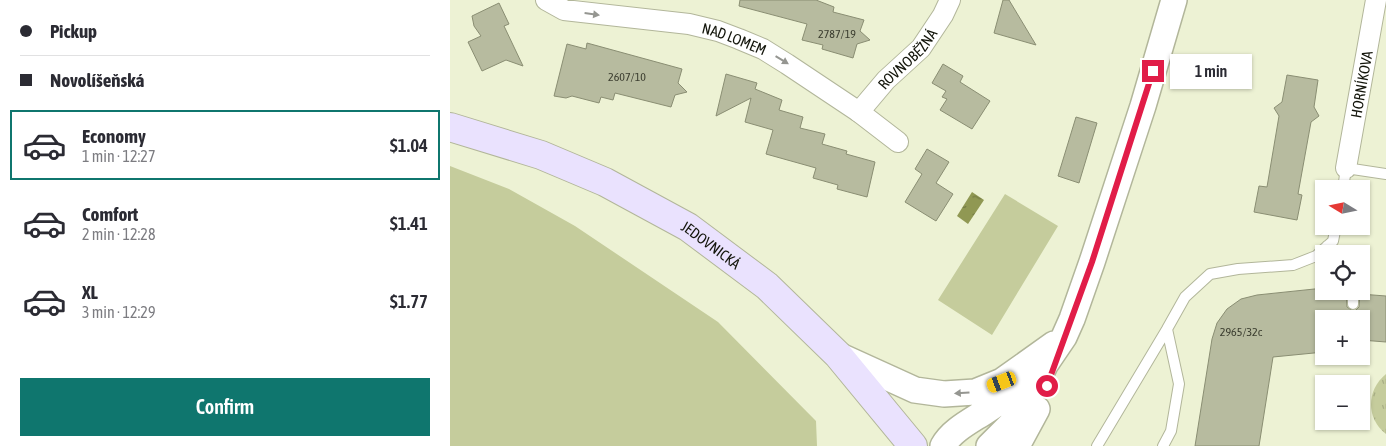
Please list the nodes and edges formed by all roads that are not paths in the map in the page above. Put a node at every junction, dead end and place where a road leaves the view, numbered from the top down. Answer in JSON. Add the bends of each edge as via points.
{"nodes":[{"id":1,"x":546,"y":0,"type":"edge"},
{"id":2,"x":950,"y":0,"type":"edge"},
{"id":3,"x":1174,"y":0,"type":"edge"},
{"id":4,"x":1376,"y":0,"type":"edge"},
{"id":5,"x":859,"y":112,"type":"junction"},
{"id":6,"x":450,"y":127,"type":"edge"},
{"id":7,"x":898,"y":142,"type":"dead end"},
{"id":8,"x":1346,"y":168,"type":"junction"},
{"id":9,"x":1386,"y":174,"type":"edge"},
{"id":10,"x":1344,"y":180,"type":"edge"},
{"id":11,"x":1315,"y":256,"type":"edge"},
{"id":12,"x":1353,"y":300,"type":"edge"},
{"id":13,"x":1353,"y":304,"type":"dead end"},
{"id":14,"x":1168,"y":330,"type":"junction"},
{"id":15,"x":1064,"y":337,"type":"junction"},
{"id":16,"x":838,"y":355,"type":"junction"},
{"id":17,"x":1044,"y":365,"type":"junction"},
{"id":18,"x":913,"y":446,"type":"edge"},
{"id":19,"x":943,"y":446,"type":"edge"},
{"id":20,"x":989,"y":446,"type":"edge"},
{"id":21,"x":1017,"y":446,"type":"edge"},
{"id":22,"x":1097,"y":446,"type":"edge"},
{"id":23,"x":1164,"y":446,"type":"edge"}],
"edges":[{"from":1,"to":5,"type":"street","name":"NAD LOMEM","one_way":true,"via":[[564,10],[689,24],[718,31],[763,49]]},
{"from":2,"to":5,"type":"street","name":"ROVNOBĚŽNÁ","via":[[921,48],[886,80]]},
{"from":3,"to":15,"type":"street","via":[[1143,106]]},
{"from":4,"to":8,"type":"street","name":"HORNÍKOVA"},
{"from":5,"to":7,"type":"street","name":"NAD LOMEM"},
{"from":6,"to":16,"type":"main road","name":"JEDOVNICKÁ","via":[[541,155],[605,182],[688,227],[766,286]]},
{"from":8,"to":9,"type":"lane"},
{"from":8,"to":10,"type":"lane"},
{"from":11,"to":14,"type":"lane","via":[[1293,265],[1210,274],[1184,297]]},
{"from":12,"to":13,"type":"lane"},
{"from":14,"to":22,"type":"lane"},
{"from":14,"to":23,"type":"lane","via":[[1179,384],[1171,431]]},
{"from":15,"to":16,"type":"street","one_way":true,"via":[[1002,382],[975,392],[944,394],[915,390]]},
{"from":15,"to":17,"type":"street"},
{"from":15,"to":21,"type":"street","via":[[1040,404]]},
{"from":16,"to":18,"type":"main road","name":"JEDOVNICKÁ"},
{"from":17,"to":19,"type":"street","via":[[1013,392],[957,430]]},
{"from":17,"to":20,"type":"street","via":[[1030,397],[1011,424]]}]}
